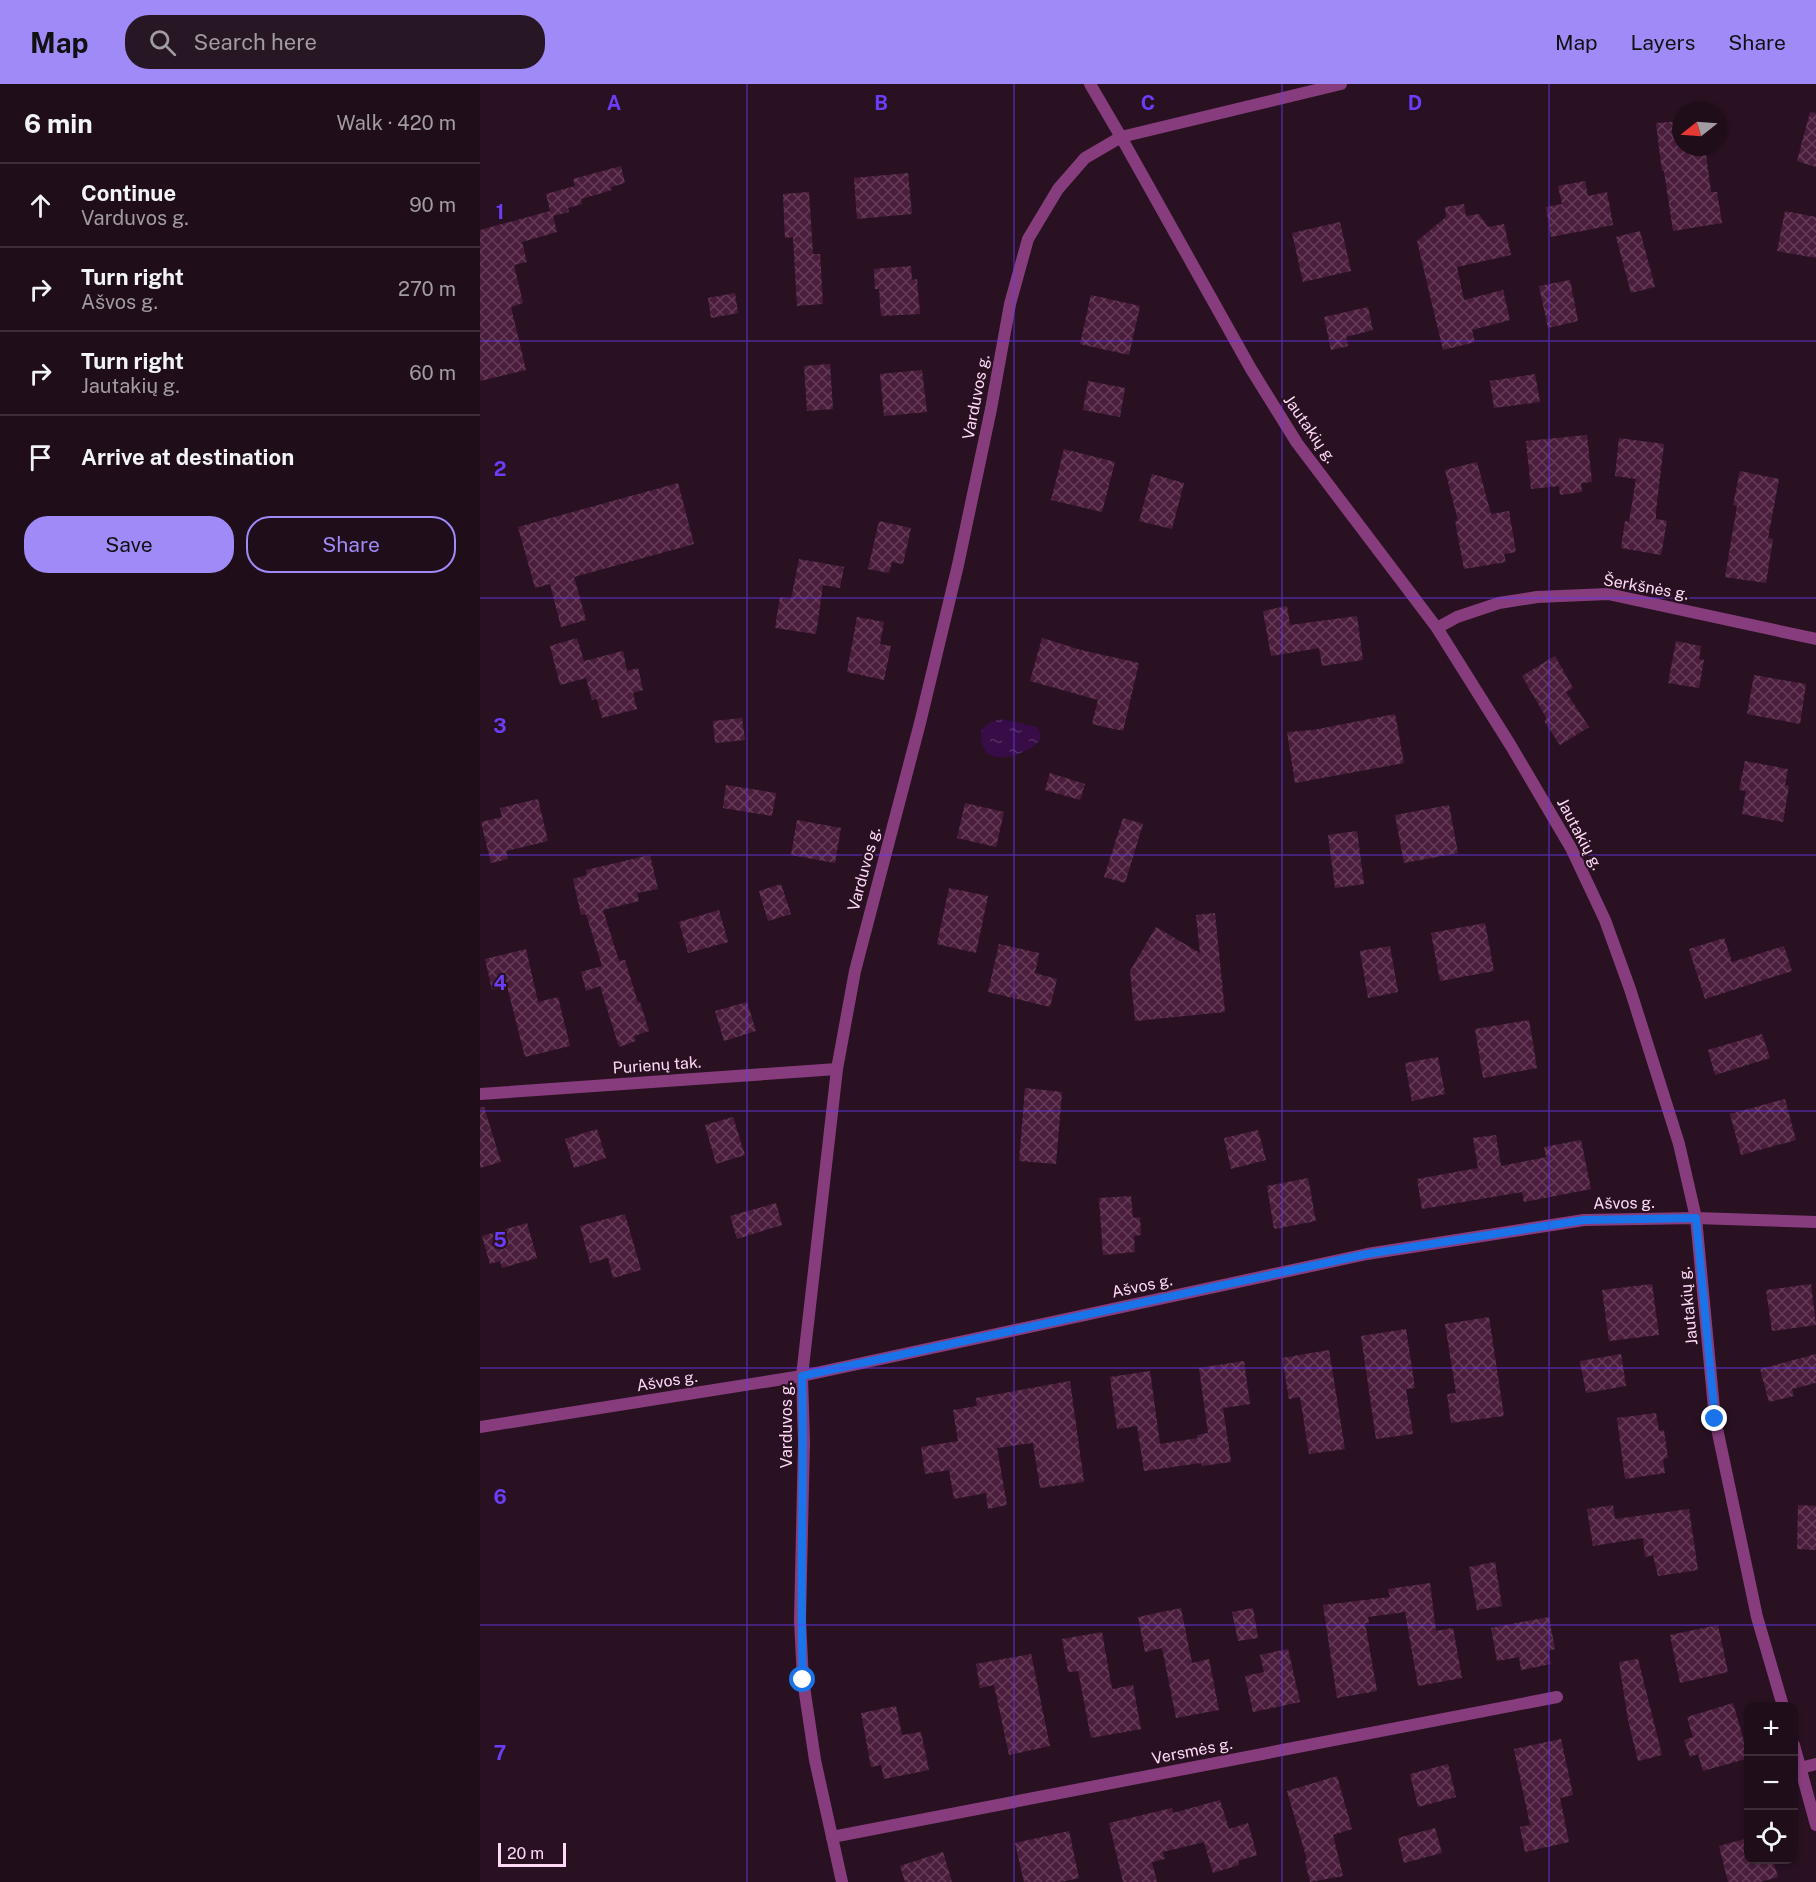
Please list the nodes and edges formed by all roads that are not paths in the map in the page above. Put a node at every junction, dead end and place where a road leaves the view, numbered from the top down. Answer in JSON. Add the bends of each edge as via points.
{"nodes":[{"id":1,"x":1090,"y":84,"type":"edge"},
{"id":2,"x":1341,"y":84,"type":"edge"},
{"id":3,"x":1121,"y":137,"type":"junction"},
{"id":4,"x":1437,"y":628,"type":"junction"},
{"id":5,"x":1816,"y":639,"type":"edge"},
{"id":6,"x":837,"y":1069,"type":"junction"},
{"id":7,"x":480,"y":1094,"type":"edge"},
{"id":8,"x":1696,"y":1218,"type":"junction"},
{"id":9,"x":1816,"y":1222,"type":"edge"},
{"id":10,"x":802,"y":1376,"type":"junction"},
{"id":11,"x":480,"y":1427,"type":"edge"},
{"id":12,"x":1557,"y":1697,"type":"dead end"},
{"id":13,"x":1782,"y":1702,"type":"edge"},
{"id":14,"x":1797,"y":1756,"type":"edge"},
{"id":15,"x":1816,"y":1764,"type":"edge"},
{"id":16,"x":1800,"y":1768,"type":"junction"},
{"id":17,"x":1816,"y":1825,"type":"edge"},
{"id":18,"x":832,"y":1837,"type":"junction"},
{"id":19,"x":842,"y":1882,"type":"edge"}],
"edges":[{"from":1,"to":3,"type":"street","name":"Jautakių g."},
{"from":2,"to":3,"type":"street","name":"Varduvos g."},
{"from":3,"to":4,"type":"street","name":"Jautakių g.","via":[[1297,443]]},
{"from":3,"to":6,"type":"street","name":"Varduvos g.","via":[[1085,158],[1058,189],[1028,239],[1010,304],[958,565],[855,970]]},
{"from":4,"to":5,"type":"street","name":"Šerkšnės g.","via":[[1457,616],[1499,603],[1608,594]]},
{"from":4,"to":8,"type":"street","name":"Jautakių g.","via":[[1571,848],[1605,920],[1679,1144]]},
{"from":6,"to":7,"type":"street","name":"Purienų tak."},
{"from":6,"to":10,"type":"street","name":"Varduvos g."},
{"from":8,"to":9,"type":"street","name":"Ašvos g."},
{"from":8,"to":10,"type":"street","name":"Ašvos g.","via":[[1584,1220],[1367,1254]]},
{"from":8,"to":13,"type":"street","name":"Jautakių g.","via":[[1715,1419],[1757,1617]]},
{"from":10,"to":11,"type":"street","name":"Ašvos g."},
{"from":10,"to":18,"type":"street","name":"Varduvos g.","via":[[803,1680]]},
{"from":12,"to":18,"type":"street","name":"Versmės g."},
{"from":14,"to":16,"type":"street"},
{"from":15,"to":16,"type":"street"},
{"from":16,"to":17,"type":"street"},
{"from":18,"to":19,"type":"street","name":"Varduvos g."}]}
